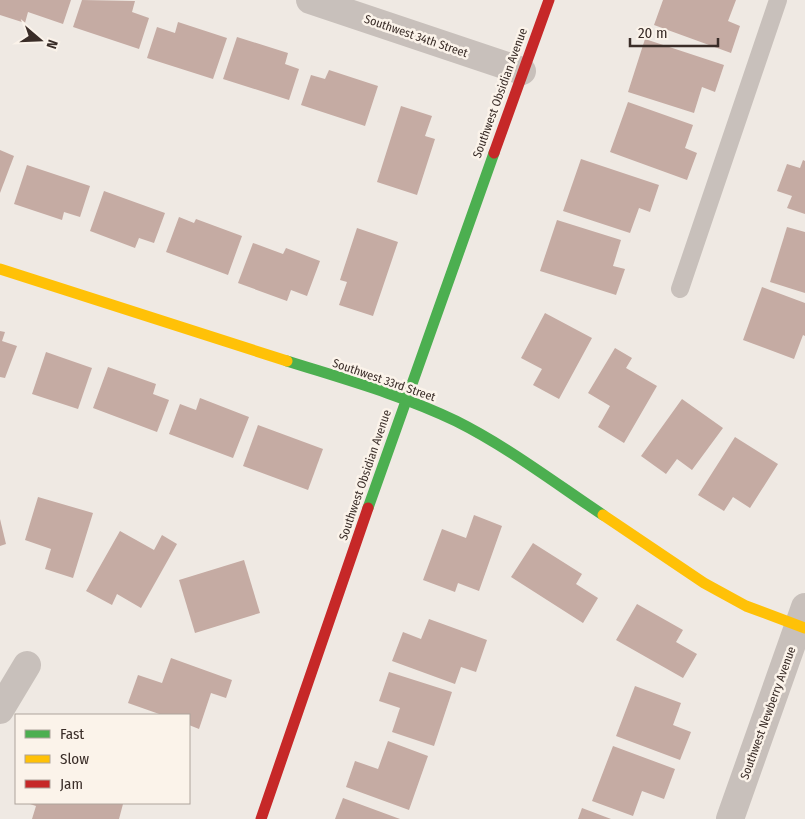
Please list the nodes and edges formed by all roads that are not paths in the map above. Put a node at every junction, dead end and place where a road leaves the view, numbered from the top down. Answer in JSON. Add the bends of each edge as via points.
{"nodes":[{"id":1,"x":310,"y":0,"type":"edge"},
{"id":2,"x":549,"y":0,"type":"edge"},
{"id":3,"x":778,"y":0,"type":"edge"},
{"id":4,"x":522,"y":72,"type":"junction"},
{"id":5,"x":0,"y":269,"type":"edge"},
{"id":6,"x":680,"y":289,"type":"dead end"},
{"id":7,"x":406,"y":399,"type":"junction"},
{"id":8,"x":803,"y":620,"type":"edge"},
{"id":9,"x":27,"y":665,"type":"dead end"},
{"id":10,"x":0,"y":710,"type":"edge"},
{"id":11,"x":261,"y":819,"type":"edge"},
{"id":12,"x":730,"y":819,"type":"edge"}],
"edges":[{"from":1,"to":4,"type":"street","name":"Southwest 34th Street"},
{"from":2,"to":4,"type":"street","name":"Southwest Obsidian Avenue"},
{"from":3,"to":6,"type":"lane"},
{"from":4,"to":7,"type":"street","name":"Southwest Obsidian Avenue"},
{"from":5,"to":7,"type":"street","name":"Southwest 33rd Street"},
{"from":7,"to":8,"type":"street","name":"Southwest 33rd Street","via":[[506,450],[704,583],[746,606]]},
{"from":7,"to":11,"type":"street","name":"Southwest Obsidian Avenue"},
{"from":8,"to":12,"type":"street","name":"Southwest Newberry Avenue"},
{"from":9,"to":10,"type":"street"}]}
